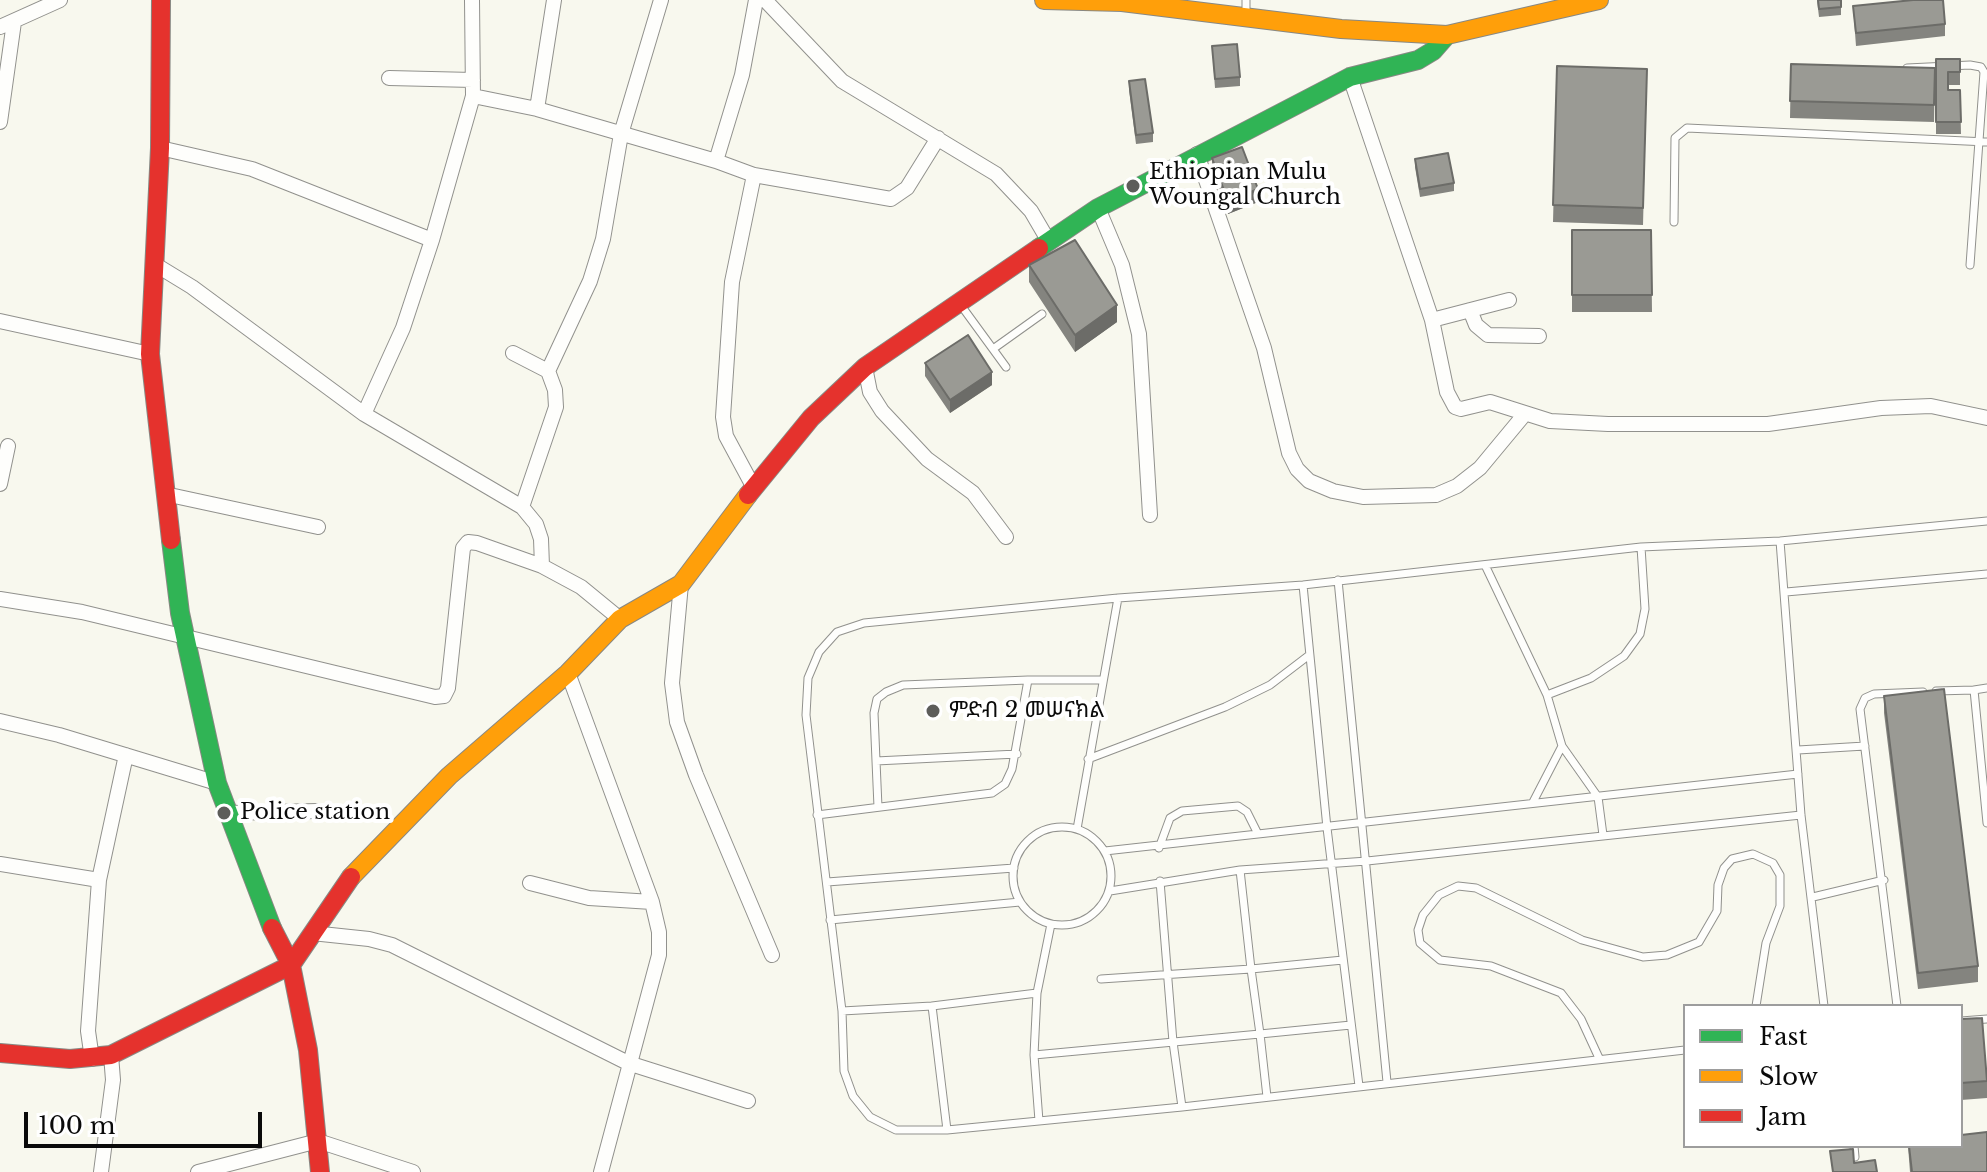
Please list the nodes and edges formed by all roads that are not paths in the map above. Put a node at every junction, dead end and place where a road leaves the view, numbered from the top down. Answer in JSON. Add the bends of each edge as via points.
{"nodes":[{"id":1,"x":60,"y":0,"type":"edge"},
{"id":2,"x":161,"y":0,"type":"edge"},
{"id":3,"x":472,"y":0,"type":"edge"},
{"id":4,"x":554,"y":0,"type":"edge"},
{"id":5,"x":661,"y":0,"type":"edge"},
{"id":6,"x":756,"y":0,"type":"edge"},
{"id":7,"x":765,"y":0,"type":"edge"},
{"id":8,"x":1044,"y":0,"type":"edge"},
{"id":9,"x":1599,"y":0,"type":"edge"},
{"id":10,"x":1246,"y":9,"type":"edge"},
{"id":11,"x":7,"y":24,"type":"edge"},
{"id":12,"x":1447,"y":35,"type":"junction"},
{"id":13,"x":1901,"y":68,"type":"edge"},
{"id":14,"x":1350,"y":77,"type":"junction"},
{"id":15,"x":389,"y":78,"type":"dead end"},
{"id":16,"x":473,"y":80,"type":"junction"},
{"id":17,"x":473,"y":96,"type":"junction"},
{"id":18,"x":537,"y":109,"type":"junction"},
{"id":19,"x":0,"y":122,"type":"edge"},
{"id":20,"x":621,"y":134,"type":"junction"},
{"id":21,"x":938,"y":138,"type":"junction"},
{"id":22,"x":1984,"y":142,"type":"edge"},
{"id":23,"x":160,"y":148,"type":"junction"},
{"id":24,"x":1197,"y":154,"type":"junction"},
{"id":25,"x":716,"y":161,"type":"junction"},
{"id":26,"x":754,"y":175,"type":"junction"},
{"id":27,"x":1098,"y":208,"type":"junction"},
{"id":28,"x":1674,"y":222,"type":"dead end"},
{"id":29,"x":432,"y":240,"type":"junction"},
{"id":30,"x":1048,"y":240,"type":"junction"},
{"id":31,"x":156,"y":265,"type":"junction"},
{"id":32,"x":1970,"y":265,"type":"dead end"},
{"id":33,"x":1509,"y":300,"type":"dead end"},
{"id":34,"x":958,"y":302,"type":"junction"},
{"id":35,"x":1470,"y":310,"type":"junction"},
{"id":36,"x":1042,"y":314,"type":"dead end"},
{"id":37,"x":1432,"y":320,"type":"junction"},
{"id":38,"x":0,"y":321,"type":"edge"},
{"id":39,"x":1539,"y":336,"type":"dead end"},
{"id":40,"x":993,"y":349,"type":"junction"},
{"id":41,"x":513,"y":353,"type":"dead end"},
{"id":42,"x":150,"y":354,"type":"junction"},
{"id":43,"x":865,"y":367,"type":"junction"},
{"id":44,"x":1006,"y":367,"type":"dead end"},
{"id":45,"x":548,"y":371,"type":"junction"},
{"id":46,"x":364,"y":414,"type":"junction"},
{"id":47,"x":1524,"y":415,"type":"junction"},
{"id":48,"x":1987,"y":418,"type":"edge"},
{"id":49,"x":8,"y":446,"type":"dead end"},
{"id":50,"x":0,"y":484,"type":"edge"},
{"id":51,"x":754,"y":488,"type":"junction"},
{"id":52,"x":165,"y":494,"type":"junction"},
{"id":53,"x":522,"y":507,"type":"junction"},
{"id":54,"x":1150,"y":515,"type":"dead end"},
{"id":55,"x":1987,"y":521,"type":"edge"},
{"id":56,"x":318,"y":527,"type":"dead end"},
{"id":57,"x":1006,"y":537,"type":"dead end"},
{"id":58,"x":1780,"y":541,"type":"junction"},
{"id":59,"x":1641,"y":547,"type":"junction"},
{"id":60,"x":1485,"y":565,"type":"junction"},
{"id":61,"x":542,"y":566,"type":"junction"},
{"id":62,"x":1987,"y":574,"type":"edge"},
{"id":63,"x":1338,"y":580,"type":"junction"},
{"id":64,"x":681,"y":584,"type":"junction"},
{"id":65,"x":1303,"y":585,"type":"junction"},
{"id":66,"x":1786,"y":592,"type":"junction"},
{"id":67,"x":1118,"y":598,"type":"junction"},
{"id":68,"x":0,"y":599,"type":"edge"},
{"id":69,"x":620,"y":619,"type":"junction"},
{"id":70,"x":184,"y":636,"type":"junction"},
{"id":71,"x":1308,"y":656,"type":"junction"},
{"id":72,"x":568,"y":673,"type":"junction"},
{"id":73,"x":1028,"y":680,"type":"junction"},
{"id":74,"x":1102,"y":680,"type":"junction"},
{"id":75,"x":1987,"y":688,"type":"edge"},
{"id":76,"x":1974,"y":690,"type":"junction"},
{"id":77,"x":1547,"y":695,"type":"junction"},
{"id":78,"x":0,"y":721,"type":"edge"},
{"id":79,"x":1562,"y":746,"type":"junction"},
{"id":80,"x":1865,"y":746,"type":"junction"},
{"id":81,"x":1798,"y":750,"type":"junction"},
{"id":82,"x":1017,"y":754,"type":"junction"},
{"id":83,"x":126,"y":755,"type":"junction"},
{"id":84,"x":1088,"y":759,"type":"junction"},
{"id":85,"x":876,"y":761,"type":"junction"},
{"id":86,"x":1798,"y":774,"type":"junction"},
{"id":87,"x":217,"y":783,"type":"junction"},
{"id":88,"x":1598,"y":797,"type":"junction"},
{"id":89,"x":1533,"y":802,"type":"junction"},
{"id":90,"x":878,"y":807,"type":"junction"},
{"id":91,"x":317,"y":811,"type":"dead end"},
{"id":92,"x":228,"y":813,"type":"junction"},
{"id":93,"x":817,"y":815,"type":"junction"},
{"id":94,"x":1801,"y":815,"type":"junction"},
{"id":95,"x":1987,"y":816,"type":"edge"},
{"id":96,"x":1987,"y":823,"type":"edge"},
{"id":97,"x":1363,"y":824,"type":"junction"},
{"id":98,"x":1327,"y":828,"type":"junction"},
{"id":99,"x":1077,"y":829,"type":"junction"},
{"id":100,"x":1257,"y":832,"type":"junction"},
{"id":101,"x":1603,"y":835,"type":"junction"},
{"id":102,"x":1159,"y":848,"type":"junction"},
{"id":103,"x":1105,"y":851,"type":"junction"},
{"id":104,"x":1367,"y":861,"type":"junction"},
{"id":105,"x":1332,"y":862,"type":"junction"},
{"id":106,"x":0,"y":864,"type":"edge"},
{"id":107,"x":1014,"y":868,"type":"junction"},
{"id":108,"x":1240,"y":870,"type":"junction"},
{"id":109,"x":99,"y":880,"type":"junction"},
{"id":110,"x":1884,"y":880,"type":"junction"},
{"id":111,"x":1160,"y":881,"type":"junction"},
{"id":112,"x":827,"y":882,"type":"junction"},
{"id":113,"x":530,"y":883,"type":"dead end"},
{"id":114,"x":1110,"y":891,"type":"junction"},
{"id":115,"x":1813,"y":897,"type":"junction"},
{"id":116,"x":652,"y":902,"type":"junction"},
{"id":117,"x":1020,"y":902,"type":"junction"},
{"id":118,"x":830,"y":920,"type":"junction"},
{"id":119,"x":1051,"y":924,"type":"junction"},
{"id":120,"x":312,"y":933,"type":"junction"},
{"id":121,"x":772,"y":955,"type":"dead end"},
{"id":122,"x":1343,"y":960,"type":"junction"},
{"id":123,"x":291,"y":965,"type":"junction"},
{"id":124,"x":1251,"y":969,"type":"junction"},
{"id":125,"x":1166,"y":973,"type":"junction"},
{"id":126,"x":1101,"y":979,"type":"dead end"},
{"id":127,"x":1037,"y":993,"type":"junction"},
{"id":128,"x":1756,"y":1004,"type":"edge"},
{"id":129,"x":1824,"y":1004,"type":"edge"},
{"id":130,"x":1897,"y":1004,"type":"edge"},
{"id":131,"x":932,"y":1006,"type":"junction"},
{"id":132,"x":842,"y":1011,"type":"junction"},
{"id":133,"x":1987,"y":1019,"type":"edge"},
{"id":134,"x":1963,"y":1021,"type":"edge"},
{"id":135,"x":1351,"y":1025,"type":"junction"},
{"id":136,"x":1260,"y":1034,"type":"junction"},
{"id":137,"x":1173,"y":1042,"type":"junction"},
{"id":138,"x":1683,"y":1050,"type":"edge"},
{"id":139,"x":0,"y":1053,"type":"edge"},
{"id":140,"x":111,"y":1055,"type":"junction"},
{"id":141,"x":1034,"y":1055,"type":"junction"},
{"id":142,"x":1599,"y":1058,"type":"junction"},
{"id":143,"x":92,"y":1059,"type":"junction"},
{"id":144,"x":628,"y":1063,"type":"junction"},
{"id":145,"x":1387,"y":1082,"type":"junction"},
{"id":146,"x":1359,"y":1086,"type":"junction"},
{"id":147,"x":1267,"y":1097,"type":"junction"},
{"id":148,"x":748,"y":1101,"type":"dead end"},
{"id":149,"x":1182,"y":1107,"type":"junction"},
{"id":150,"x":1039,"y":1121,"type":"junction"},
{"id":151,"x":947,"y":1130,"type":"junction"},
{"id":152,"x":318,"y":1141,"type":"junction"},
{"id":153,"x":1854,"y":1148,"type":"edge"},
{"id":154,"x":1855,"y":1157,"type":"edge"},
{"id":155,"x":101,"y":1172,"type":"edge"},
{"id":156,"x":198,"y":1172,"type":"edge"},
{"id":157,"x":320,"y":1172,"type":"edge"},
{"id":158,"x":413,"y":1172,"type":"edge"},
{"id":159,"x":601,"y":1172,"type":"edge"}],
"edges":[{"from":1,"to":11,"type":"street"},
{"from":2,"to":23,"type":"street"},
{"from":3,"to":16,"type":"street"},
{"from":4,"to":18,"type":"street"},
{"from":5,"to":20,"type":"street"},
{"from":6,"to":25,"type":"street","via":[[742,75]]},
{"from":7,"to":21,"type":"street","via":[[842,81]]},
{"from":8,"to":10,"type":"street"},
{"from":9,"to":12,"type":"street"},
{"from":10,"to":12,"type":"street","via":[[1341,29]]},
{"from":11,"to":19,"type":"street"},
{"from":12,"to":14,"type":"street","via":[[1418,60]]},
{"from":13,"to":22,"type":"lane","via":[[1981,67]]},
{"from":14,"to":24,"type":"street"},
{"from":14,"to":37,"type":"street"},
{"from":15,"to":16,"type":"street"},
{"from":16,"to":17,"type":"street"},
{"from":17,"to":18,"type":"street"},
{"from":17,"to":29,"type":"street"},
{"from":18,"to":20,"type":"street"},
{"from":20,"to":25,"type":"street"},
{"from":20,"to":45,"type":"street","via":[[603,239],[590,281]]},
{"from":21,"to":26,"type":"street","via":[[907,188],[891,199]]},
{"from":21,"to":30,"type":"street","via":[[1006,183]]},
{"from":22,"to":28,"type":"lane","via":[[1687,128],[1675,138]]},
{"from":22,"to":32,"type":"lane"},
{"from":23,"to":29,"type":"street","via":[[252,169]]},
{"from":23,"to":31,"type":"street"},
{"from":24,"to":27,"type":"street"},
{"from":24,"to":47,"type":"street","via":[[1264,348],[1289,453],[1309,481],[1363,497],[1436,495],[1480,468]]},
{"from":25,"to":26,"type":"street"},
{"from":26,"to":51,"type":"street","via":[[732,282],[723,417],[726,436]]},
{"from":27,"to":30,"type":"street"},
{"from":27,"to":54,"type":"street","via":[[1122,265],[1139,334]]},
{"from":29,"to":46,"type":"street","via":[[403,328]]},
{"from":30,"to":34,"type":"street"},
{"from":31,"to":42,"type":"street"},
{"from":31,"to":46,"type":"street"},
{"from":33,"to":35,"type":"street"},
{"from":34,"to":40,"type":"lane"},
{"from":34,"to":43,"type":"street"},
{"from":35,"to":37,"type":"street"},
{"from":35,"to":39,"type":"street","via":[[1488,335]]},
{"from":36,"to":40,"type":"lane"},
{"from":37,"to":47,"type":"street","via":[[1455,407],[1490,402]]},
{"from":38,"to":42,"type":"street"},
{"from":40,"to":44,"type":"lane"},
{"from":41,"to":45,"type":"street"},
{"from":42,"to":52,"type":"street"},
{"from":43,"to":51,"type":"street","via":[[811,418]]},
{"from":43,"to":57,"type":"street","via":[[870,392],[882,411],[927,459],[973,493]]},
{"from":45,"to":53,"type":"street","via":[[556,407]]},
{"from":46,"to":53,"type":"street"},
{"from":47,"to":48,"type":"street","via":[[1608,424],[1754,425],[1931,406]]},
{"from":49,"to":50,"type":"street"},
{"from":51,"to":64,"type":"street"},
{"from":52,"to":56,"type":"street"},
{"from":52,"to":70,"type":"street"},
{"from":53,"to":61,"type":"street","via":[[536,524]]},
{"from":55,"to":58,"type":"lane"},
{"from":58,"to":59,"type":"lane"},
{"from":58,"to":66,"type":"lane"},
{"from":59,"to":60,"type":"lane"},
{"from":59,"to":77,"type":"lane","via":[[1645,609],[1640,634],[1624,656],[1591,678]]},
{"from":60,"to":63,"type":"lane"},
{"from":60,"to":77,"type":"lane"},
{"from":61,"to":69,"type":"street","via":[[581,587]]},
{"from":61,"to":70,"type":"street","via":[[477,543],[463,548],[444,696]]},
{"from":62,"to":66,"type":"lane"},
{"from":63,"to":65,"type":"lane"},
{"from":63,"to":97,"type":"lane"},
{"from":64,"to":69,"type":"street"},
{"from":64,"to":121,"type":"street","via":[[672,683],[677,722]]},
{"from":65,"to":67,"type":"lane"},
{"from":65,"to":71,"type":"lane"},
{"from":66,"to":81,"type":"lane"},
{"from":67,"to":74,"type":"lane"},
{"from":67,"to":93,"type":"lane","via":[[864,623],[837,632],[819,652],[808,678],[806,715]]},
{"from":68,"to":70,"type":"street"},
{"from":69,"to":72,"type":"street"},
{"from":70,"to":87,"type":"street"},
{"from":71,"to":84,"type":"lane","via":[[1270,685],[1225,707]]},
{"from":71,"to":98,"type":"lane"},
{"from":72,"to":116,"type":"street"},
{"from":72,"to":120,"type":"street","via":[[449,776],[360,864]]},
{"from":73,"to":74,"type":"lane"},
{"from":73,"to":82,"type":"lane"},
{"from":73,"to":85,"type":"lane","via":[[903,685],[886,692],[877,699],[874,713]]},
{"from":74,"to":84,"type":"lane"},
{"from":75,"to":76,"type":"lane"},
{"from":76,"to":80,"type":"lane","via":[[1865,698],[1860,709]]},
{"from":76,"to":95,"type":"lane"},
{"from":77,"to":79,"type":"lane"},
{"from":78,"to":83,"type":"street"},
{"from":79,"to":88,"type":"lane"},
{"from":79,"to":89,"type":"lane"},
{"from":80,"to":81,"type":"lane"},
{"from":80,"to":110,"type":"lane"},
{"from":81,"to":86,"type":"lane"},
{"from":82,"to":85,"type":"lane"},
{"from":82,"to":90,"type":"lane","via":[[1005,784],[992,793]]},
{"from":83,"to":87,"type":"street"},
{"from":83,"to":109,"type":"street"},
{"from":84,"to":99,"type":"lane"},
{"from":85,"to":90,"type":"lane"},
{"from":86,"to":88,"type":"lane"},
{"from":86,"to":94,"type":"lane"},
{"from":87,"to":92,"type":"street"},
{"from":88,"to":89,"type":"lane"},
{"from":88,"to":101,"type":"lane"},
{"from":89,"to":97,"type":"lane"},
{"from":90,"to":93,"type":"lane"},
{"from":91,"to":92,"type":"street"},
{"from":92,"to":123,"type":"street"},
{"from":93,"to":112,"type":"lane"},
{"from":94,"to":101,"type":"lane"},
{"from":94,"to":115,"type":"lane"},
{"from":95,"to":96,"type":"lane"},
{"from":97,"to":98,"type":"lane"},
{"from":97,"to":104,"type":"lane"},
{"from":98,"to":100,"type":"lane"},
{"from":98,"to":105,"type":"lane"},
{"from":99,"to":103,"type":"lane"},
{"from":99,"to":107,"type":"lane","via":[[1044,830],[1024,845]]},
{"from":100,"to":102,"type":"lane"},
{"from":100,"to":102,"type":"lane","via":[[1238,806],[1182,811],[1170,818]]},
{"from":101,"to":104,"type":"lane"},
{"from":102,"to":103,"type":"lane"},
{"from":103,"to":114,"type":"lane","via":[[1112,871]]},
{"from":104,"to":105,"type":"lane"},
{"from":104,"to":145,"type":"lane"},
{"from":105,"to":108,"type":"lane"},
{"from":105,"to":122,"type":"lane"},
{"from":106,"to":109,"type":"street"},
{"from":107,"to":112,"type":"lane"},
{"from":107,"to":117,"type":"lane"},
{"from":108,"to":111,"type":"lane"},
{"from":108,"to":124,"type":"lane"},
{"from":109,"to":143,"type":"street","via":[[88,1031]]},
{"from":110,"to":115,"type":"lane"},
{"from":110,"to":130,"type":"lane"},
{"from":111,"to":114,"type":"lane"},
{"from":111,"to":125,"type":"lane"},
{"from":112,"to":118,"type":"lane"},
{"from":113,"to":116,"type":"street","via":[[589,898]]},
{"from":114,"to":119,"type":"lane","via":[[1087,919]]},
{"from":115,"to":129,"type":"lane"},
{"from":116,"to":144,"type":"street","via":[[659,955]]},
{"from":117,"to":118,"type":"lane"},
{"from":117,"to":119,"type":"lane"},
{"from":118,"to":132,"type":"lane"},
{"from":119,"to":127,"type":"lane"},
{"from":120,"to":123,"type":"street"},
{"from":120,"to":144,"type":"street","via":[[392,945]]},
{"from":122,"to":124,"type":"lane"},
{"from":122,"to":135,"type":"lane"},
{"from":123,"to":140,"type":"street"},
{"from":123,"to":152,"type":"street"},
{"from":124,"to":125,"type":"lane"},
{"from":124,"to":136,"type":"lane"},
{"from":125,"to":126,"type":"lane"},
{"from":125,"to":137,"type":"lane"},
{"from":127,"to":131,"type":"lane"},
{"from":127,"to":141,"type":"lane"},
{"from":128,"to":142,"type":"lane","via":[[1766,943],[1780,906],[1780,875],[1773,863],[1753,854],[1732,859],[1724,868],[1717,911],[1699,942],[1667,955],[1643,957],[1582,940],[1476,888],[1458,886],[1439,895],[1423,915],[1420,943],[1440,960],[1491,966],[1561,993],[1581,1019]]},
{"from":131,"to":132,"type":"lane"},
{"from":131,"to":151,"type":"lane"},
{"from":132,"to":151,"type":"lane","via":[[844,1071],[853,1096],[870,1117],[896,1130]]},
{"from":133,"to":134,"type":"lane"},
{"from":135,"to":136,"type":"lane"},
{"from":135,"to":146,"type":"lane"},
{"from":136,"to":137,"type":"lane"},
{"from":136,"to":147,"type":"lane"},
{"from":137,"to":141,"type":"lane"},
{"from":137,"to":149,"type":"lane"},
{"from":138,"to":142,"type":"lane"},
{"from":139,"to":143,"type":"street"},
{"from":140,"to":143,"type":"street"},
{"from":140,"to":155,"type":"street","via":[[113,1080]]},
{"from":141,"to":150,"type":"lane"},
{"from":142,"to":145,"type":"lane"},
{"from":144,"to":148,"type":"street"},
{"from":144,"to":159,"type":"street"},
{"from":145,"to":146,"type":"lane"},
{"from":146,"to":147,"type":"lane"},
{"from":147,"to":149,"type":"lane"},
{"from":149,"to":150,"type":"lane"},
{"from":150,"to":151,"type":"lane"},
{"from":152,"to":156,"type":"street"},
{"from":152,"to":157,"type":"street"},
{"from":152,"to":158,"type":"street"},
{"from":153,"to":154,"type":"lane"}]}
